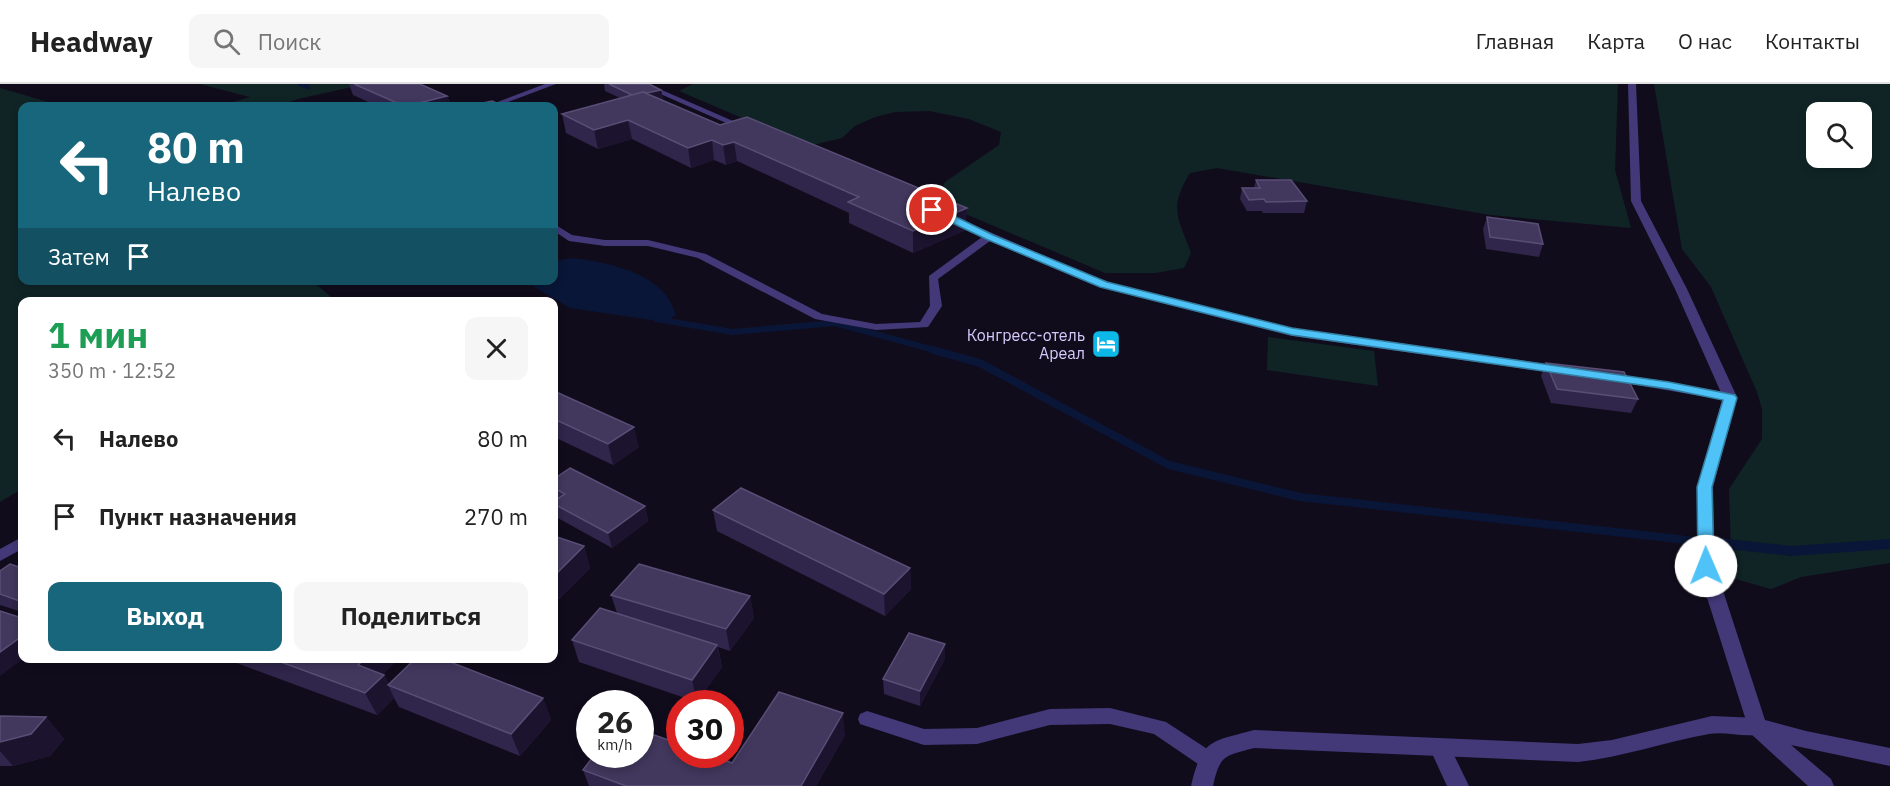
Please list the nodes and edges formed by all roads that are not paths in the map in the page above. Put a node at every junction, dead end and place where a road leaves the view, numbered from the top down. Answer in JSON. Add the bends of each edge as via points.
{"nodes":[{"id":1,"x":552,"y":84,"type":"edge"},
{"id":2,"x":642,"y":84,"type":"edge"},
{"id":3,"x":1632,"y":84,"type":"edge"},
{"id":4,"x":501,"y":102,"type":"edge"},
{"id":5,"x":759,"y":134,"type":"edge"},
{"id":6,"x":936,"y":212,"type":"edge"},
{"id":7,"x":558,"y":230,"type":"edge"},
{"id":8,"x":989,"y":237,"type":"junction"},
{"id":9,"x":1575,"y":372,"type":"edge"},
{"id":10,"x":1598,"y":376,"type":"edge"},
{"id":11,"x":1730,"y":398,"type":"junction"},
{"id":12,"x":18,"y":545,"type":"edge"},
{"id":13,"x":0,"y":556,"type":"edge"},
{"id":14,"x":867,"y":719,"type":"dead end"},
{"id":15,"x":1757,"y":727,"type":"junction"},
{"id":16,"x":1441,"y":749,"type":"junction"},
{"id":17,"x":1890,"y":757,"type":"edge"},
{"id":18,"x":1208,"y":760,"type":"junction"},
{"id":19,"x":1202,"y":786,"type":"edge"},
{"id":20,"x":1458,"y":786,"type":"edge"},
{"id":21,"x":1823,"y":786,"type":"edge"}],
"edges":[{"from":1,"to":4,"type":"lane"},
{"from":2,"to":5,"type":"lane"},
{"from":3,"to":11,"type":"street","via":[[1636,201]]},
{"from":6,"to":8,"type":"lane"},
{"from":7,"to":8,"type":"lane","via":[[569,238],[648,243],[702,256],[819,317],[876,327],[924,326],[936,306],[933,278]]},
{"from":8,"to":9,"type":"lane","via":[[1103,285],[1292,332]]},
{"from":10,"to":11,"type":"lane"},
{"from":11,"to":15,"type":"street","via":[[1705,487],[1706,566]]},
{"from":12,"to":13,"type":"lane"},
{"from":14,"to":18,"type":"lane","via":[[924,738],[977,736],[1050,717],[1110,716],[1159,727]]},
{"from":15,"to":16,"type":"street","via":[[1712,726],[1578,753]]},
{"from":15,"to":17,"type":"street"},
{"from":15,"to":21,"type":"street"},
{"from":16,"to":18,"type":"street","via":[[1254,739],[1222,748]]},
{"from":16,"to":20,"type":"street"},
{"from":18,"to":19,"type":"street"}]}
